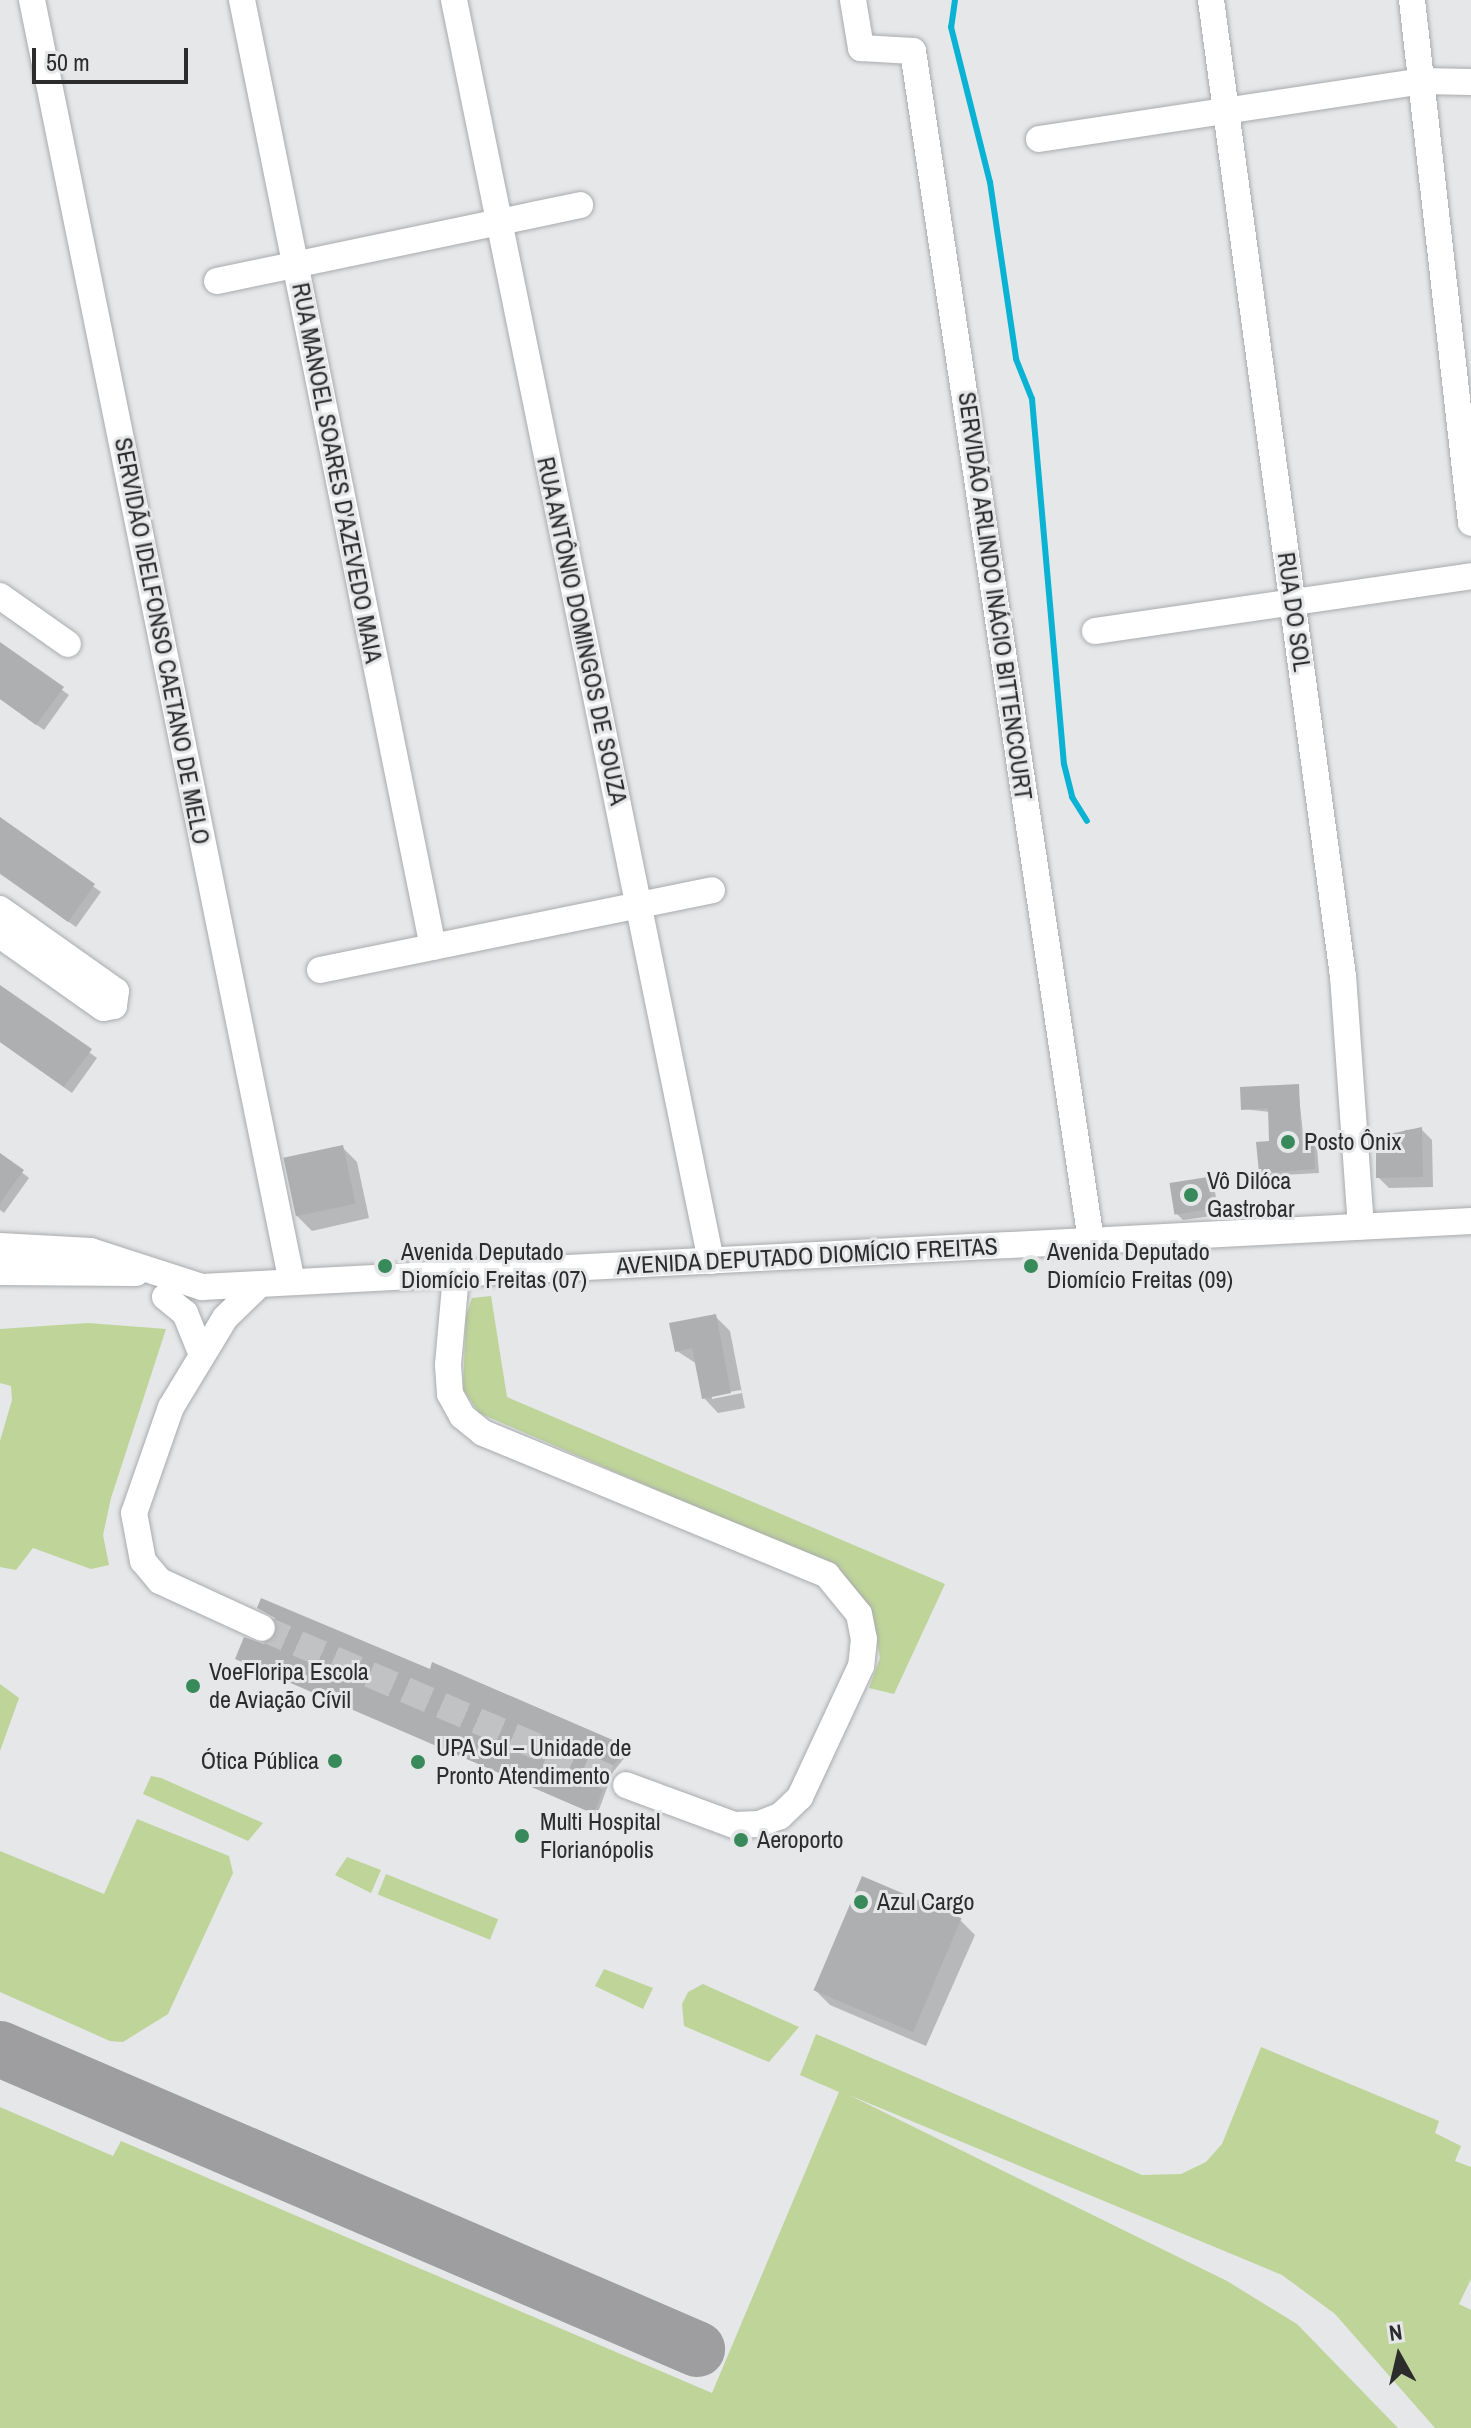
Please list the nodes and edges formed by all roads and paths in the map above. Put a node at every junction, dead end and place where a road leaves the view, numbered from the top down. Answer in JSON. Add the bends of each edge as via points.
{"nodes":[{"id":1,"x":32,"y":0,"type":"edge"},
{"id":2,"x":242,"y":0,"type":"edge"},
{"id":3,"x":454,"y":0,"type":"edge"},
{"id":4,"x":853,"y":0,"type":"edge"},
{"id":5,"x":1211,"y":0,"type":"edge"},
{"id":6,"x":1412,"y":0,"type":"edge"},
{"id":7,"x":1421,"y":81,"type":"junction"},
{"id":8,"x":1471,"y":82,"type":"edge"},
{"id":9,"x":1226,"y":111,"type":"junction"},
{"id":10,"x":1039,"y":139,"type":"dead end"},
{"id":11,"x":580,"y":205,"type":"dead end"},
{"id":12,"x":499,"y":223,"type":"junction"},
{"id":13,"x":295,"y":265,"type":"junction"},
{"id":14,"x":217,"y":281,"type":"dead end"},
{"id":15,"x":1471,"y":523,"type":"edge"},
{"id":16,"x":1471,"y":576,"type":"edge"},
{"id":17,"x":0,"y":596,"type":"edge"},
{"id":18,"x":1293,"y":601,"type":"junction"},
{"id":19,"x":1095,"y":631,"type":"dead end"},
{"id":20,"x":68,"y":644,"type":"dead end"},
{"id":21,"x":712,"y":890,"type":"dead end"},
{"id":22,"x":639,"y":905,"type":"junction"},
{"id":23,"x":0,"y":909,"type":"edge"},
{"id":24,"x":0,"y":935,"type":"edge"},
{"id":25,"x":433,"y":947,"type":"junction"},
{"id":26,"x":320,"y":970,"type":"dead end"},
{"id":27,"x":1471,"y":1221,"type":"edge"},
{"id":28,"x":1361,"y":1226,"type":"junction"},
{"id":29,"x":1091,"y":1241,"type":"junction"},
{"id":30,"x":0,"y":1246,"type":"edge"},
{"id":31,"x":711,"y":1261,"type":"junction"},
{"id":32,"x":0,"y":1272,"type":"edge"},
{"id":33,"x":456,"y":1275,"type":"junction"},
{"id":34,"x":292,"y":1282,"type":"junction"},
{"id":35,"x":162,"y":1285,"type":"junction"},
{"id":36,"x":259,"y":1285,"type":"junction"},
{"id":37,"x":202,"y":1355,"type":"junction"},
{"id":38,"x":262,"y":1628,"type":"tunnel mouth"},
{"id":39,"x":626,"y":1785,"type":"tunnel mouth"}],
"edges":[{"from":1,"to":34,"type":"street","name":"SERVIDÃO IDELFONSO CAETANO DE MELO"},
{"from":2,"to":13,"type":"street","name":"RUA MANOEL SOARES D'AZEVEDO MAIA"},
{"from":3,"to":12,"type":"street","name":"RUA ANTÔNIO DOMINGOS DE SOUZA"},
{"from":4,"to":29,"type":"street","name":"SERVIDÃO ARLINDO INÁCIO BITTENCOURT","via":[[861,48],[913,51]]},
{"from":5,"to":9,"type":"street","name":"RUA DO SOL"},
{"from":6,"to":7,"type":"street"},
{"from":7,"to":8,"type":"street"},
{"from":7,"to":9,"type":"street"},
{"from":7,"to":15,"type":"street"},
{"from":9,"to":10,"type":"street"},
{"from":9,"to":18,"type":"street","name":"RUA DO SOL"},
{"from":11,"to":12,"type":"street"},
{"from":12,"to":13,"type":"street"},
{"from":12,"to":22,"type":"street","name":"RUA ANTÔNIO DOMINGOS DE SOUZA"},
{"from":13,"to":14,"type":"street"},
{"from":13,"to":25,"type":"street","name":"RUA MANOEL SOARES D'AZEVEDO MAIA"},
{"from":16,"to":18,"type":"street"},
{"from":17,"to":20,"type":"street"},
{"from":18,"to":19,"type":"street"},
{"from":18,"to":28,"type":"street","name":"RUA DO SOL","via":[[1343,976]]},
{"from":21,"to":22,"type":"street"},
{"from":22,"to":25,"type":"street"},
{"from":22,"to":31,"type":"street","name":"RUA ANTÔNIO DOMINGOS DE SOUZA"},
{"from":23,"to":24,"type":"street","via":[[116,991],[114,1006],[103,1008]]},
{"from":25,"to":26,"type":"street"},
{"from":27,"to":28,"type":"street","name":"AVENIDA DEPUTADO DIOMÍCIO FREITAS"},
{"from":28,"to":29,"type":"street","name":"AVENIDA DEPUTADO DIOMÍCIO FREITAS"},
{"from":29,"to":31,"type":"street","name":"AVENIDA DEPUTADO DIOMÍCIO FREITAS"},
{"from":30,"to":35,"type":"street","name":"AVENIDA DEPUTADO DIOMÍCIO FREITAS","via":[[91,1251]]},
{"from":31,"to":33,"type":"street","name":"AVENIDA DEPUTADO DIOMÍCIO FREITAS"},
{"from":32,"to":35,"type":"street"},
{"from":33,"to":34,"type":"street","name":"AVENIDA DEPUTADO DIOMÍCIO FREITAS"},
{"from":33,"to":39,"type":"street","via":[[448,1365],[450,1394],[462,1416],[483,1433],[827,1575],[859,1614],[864,1639],[861,1666],[800,1797],[780,1816],[734,1825]]},
{"from":34,"to":36,"type":"street","name":"AVENIDA DEPUTADO DIOMÍCIO FREITAS"},
{"from":35,"to":36,"type":"street","name":"AVENIDA DEPUTADO DIOMÍCIO FREITAS"},
{"from":35,"to":37,"type":"street","via":[[185,1313]]},
{"from":36,"to":37,"type":"street","via":[[225,1318]]},
{"from":37,"to":38,"type":"street","via":[[171,1407],[139,1490],[135,1537],[143,1561],[160,1581]]}]}
